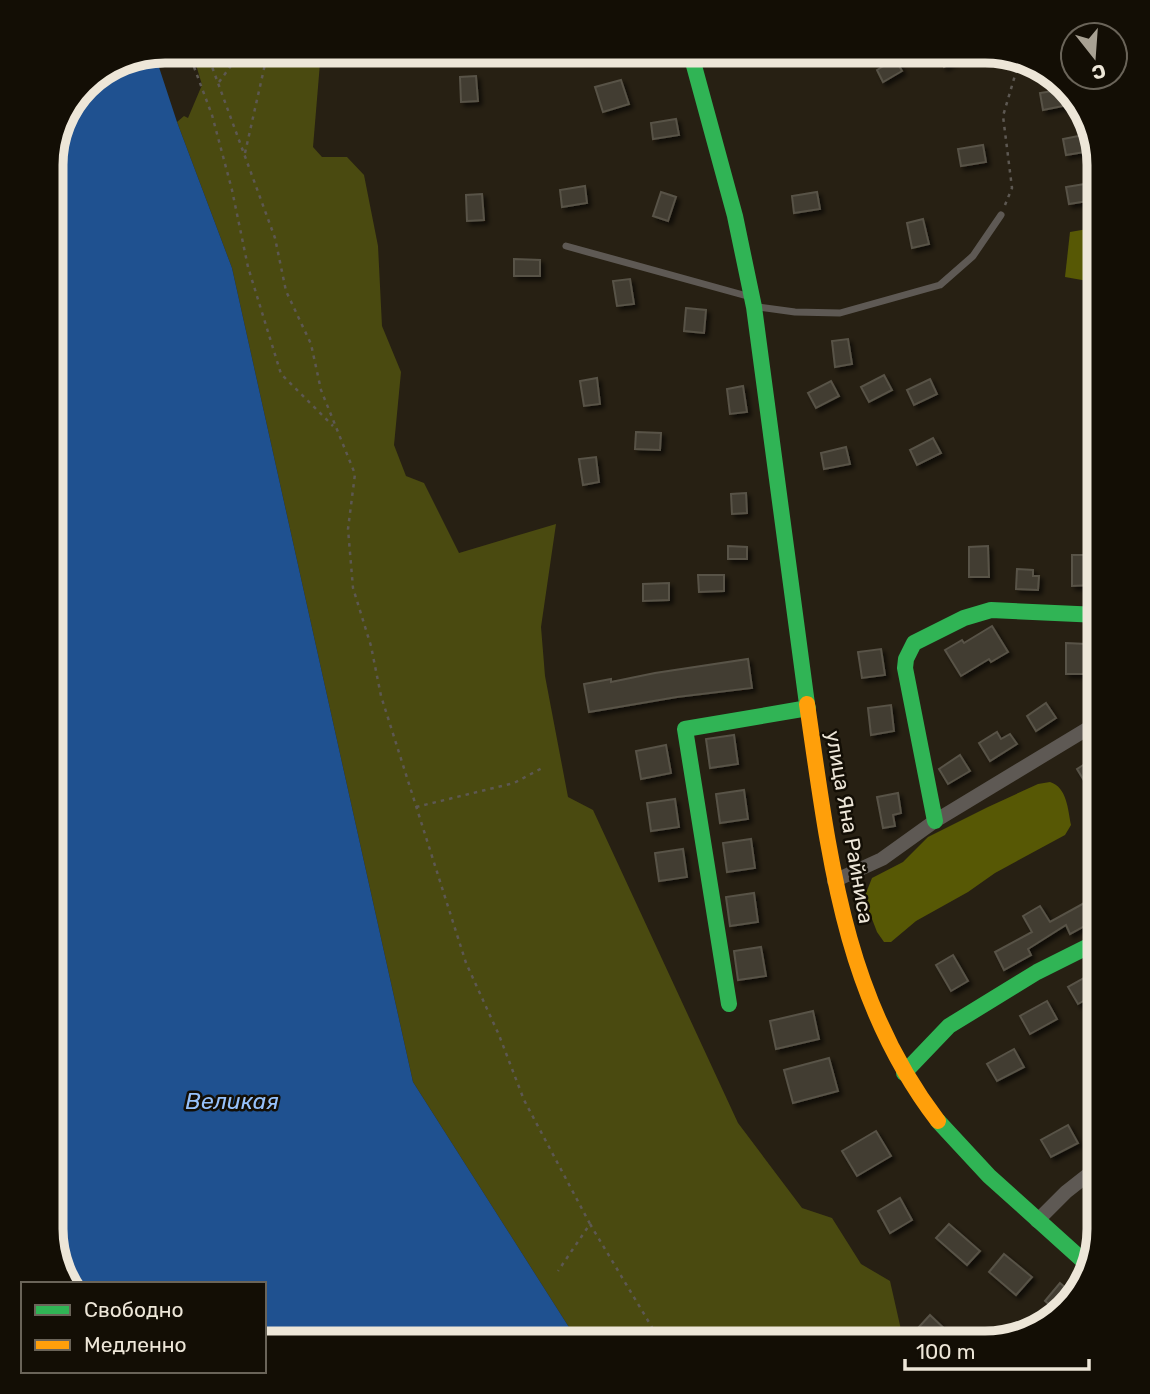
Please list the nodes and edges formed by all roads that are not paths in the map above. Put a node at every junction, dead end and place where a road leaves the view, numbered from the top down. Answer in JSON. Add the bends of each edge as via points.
{"nodes":[{"id":1,"x":693,"y":63,"type":"edge"},
{"id":2,"x":1001,"y":215,"type":"road end"},
{"id":3,"x":566,"y":246,"type":"dead end"},
{"id":4,"x":753,"y":302,"type":"junction"},
{"id":5,"x":1087,"y":614,"type":"edge"},
{"id":6,"x":808,"y":708,"type":"junction"},
{"id":7,"x":1087,"y":727,"type":"edge"},
{"id":8,"x":935,"y":821,"type":"junction"},
{"id":9,"x":834,"y":881,"type":"junction"},
{"id":10,"x":1087,"y":947,"type":"edge"},
{"id":11,"x":729,"y":1004,"type":"dead end"},
{"id":12,"x":904,"y":1073,"type":"junction"},
{"id":13,"x":1087,"y":1175,"type":"edge"},
{"id":14,"x":1037,"y":1221,"type":"junction"},
{"id":15,"x":1082,"y":1260,"type":"edge"}],
"edges":[{"from":1,"to":4,"type":"street","name":"улица Яна Райниса"},
{"from":2,"to":4,"type":"lane","via":[[973,256],[940,285],[841,313],[795,312]]},
{"from":3,"to":4,"type":"lane"},
{"from":4,"to":6,"type":"street","name":"улица Яна Райниса"},
{"from":5,"to":8,"type":"street","via":[[991,610],[914,643],[905,668]]},
{"from":6,"to":9,"type":"street","name":"улица Яна Райниса"},
{"from":6,"to":11,"type":"street","via":[[685,729]]},
{"from":7,"to":8,"type":"street"},
{"from":8,"to":9,"type":"street","via":[[882,859]]},
{"from":9,"to":12,"type":"street","name":"улица Яна Райниса","via":[[862,986]]},
{"from":10,"to":12,"type":"street","via":[[949,1026]]},
{"from":12,"to":14,"type":"street","name":"улица Яна Райниса","via":[[976,1166]]},
{"from":13,"to":14,"type":"street"},
{"from":14,"to":15,"type":"street","name":"улица Яна Райниса"}]}
